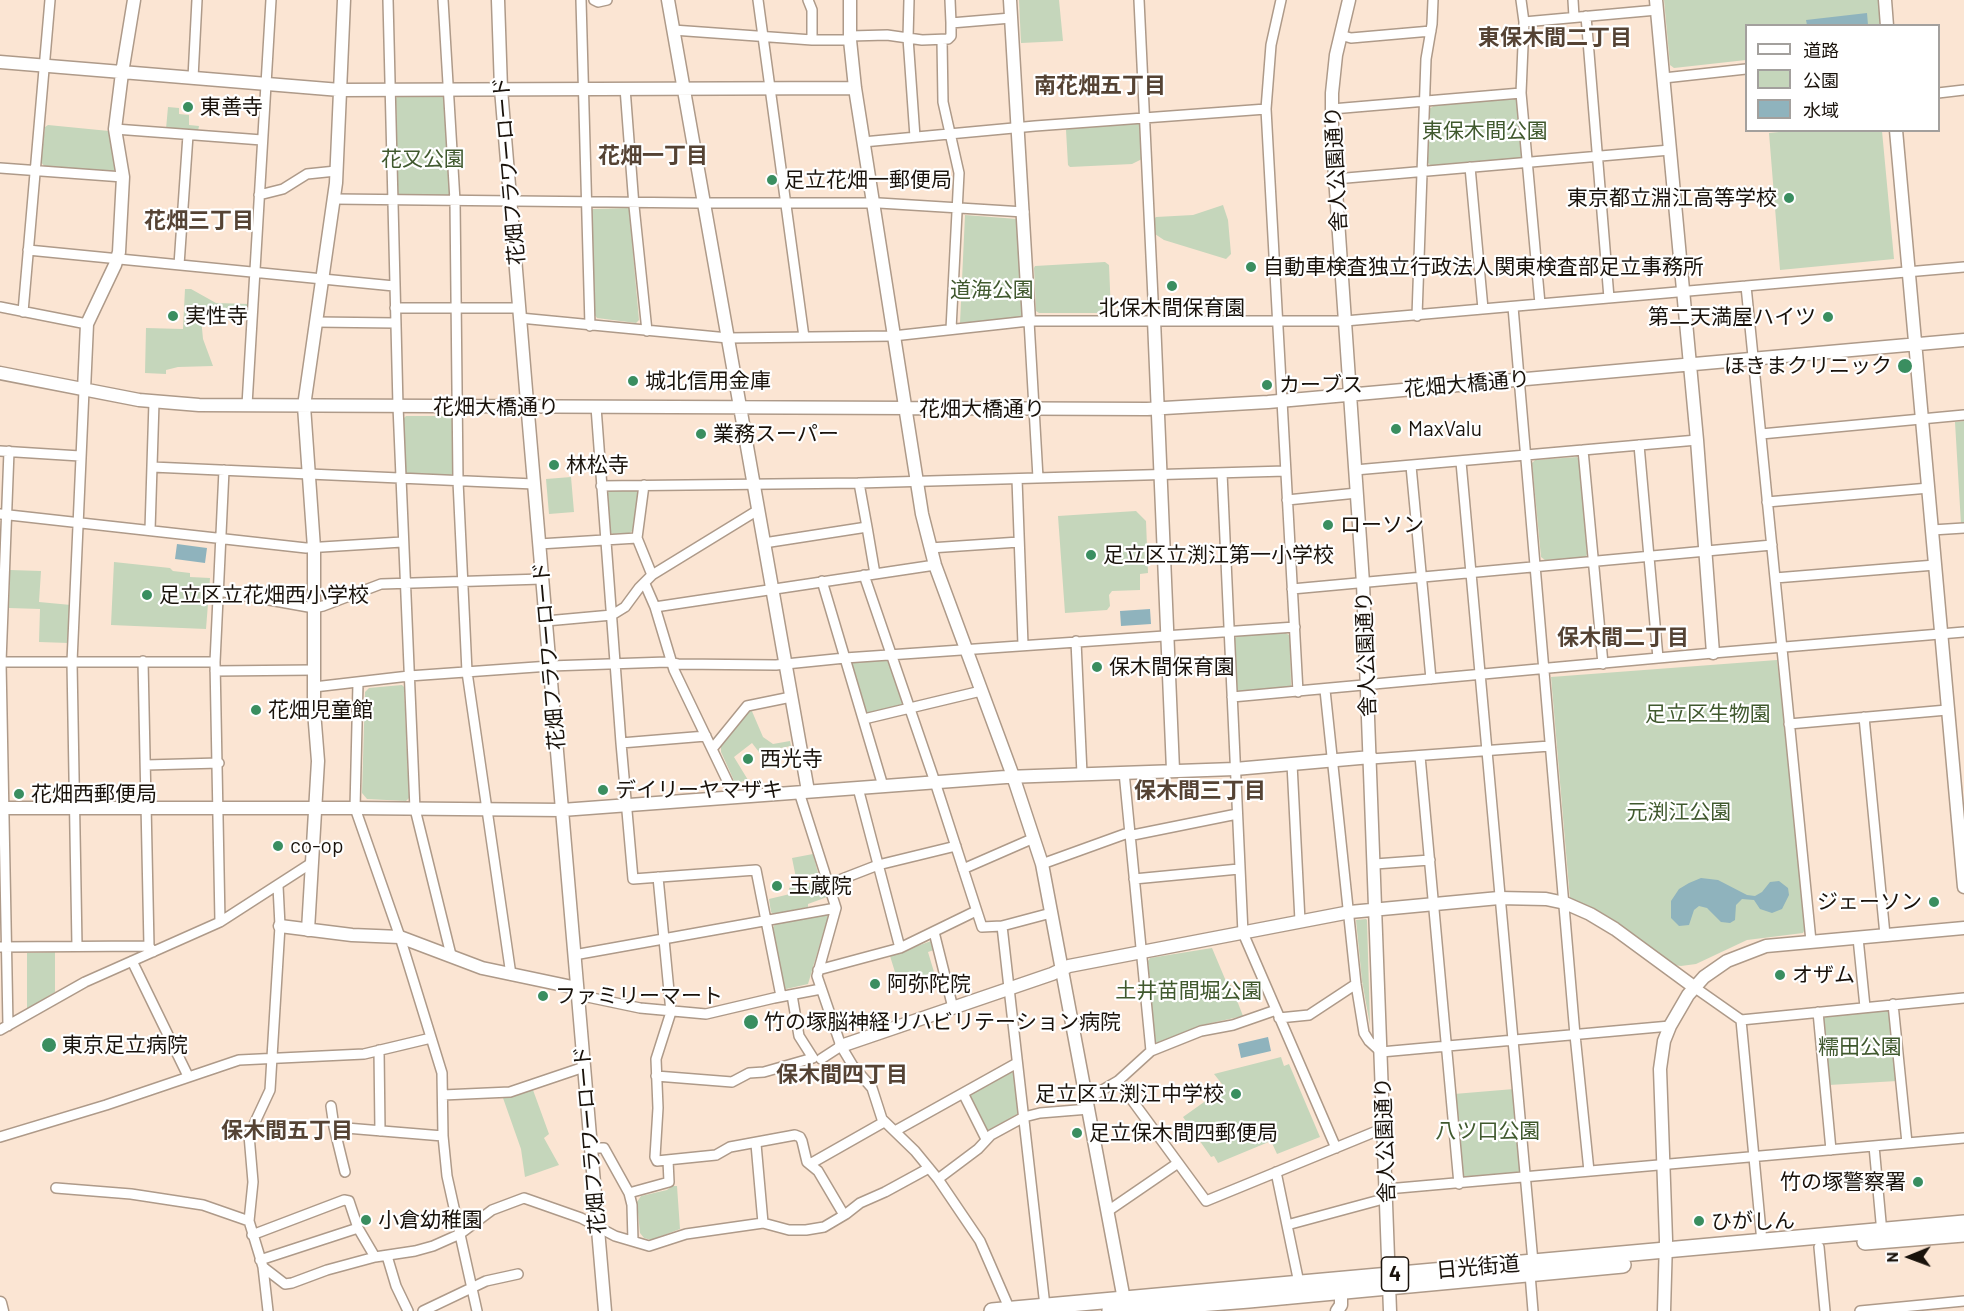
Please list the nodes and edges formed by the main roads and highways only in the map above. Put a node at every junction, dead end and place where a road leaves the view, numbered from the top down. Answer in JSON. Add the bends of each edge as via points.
{"nodes":[{"id":1,"x":1964,"y":1223,"type":"edge"},
{"id":2,"x":1964,"y":1234,"type":"edge"},
{"id":3,"x":1883,"y":1236,"type":"junction"},
{"id":4,"x":1665,"y":1256,"type":"junction"},
{"id":5,"x":1391,"y":1281,"type":"junction"},
{"id":6,"x":1247,"y":1306,"type":"edge"},
{"id":7,"x":1120,"y":1307,"type":"edge"},
{"id":8,"x":1010,"y":1310,"type":"edge"},
{"id":9,"x":992,"y":1311,"type":"edge"}],
"edges":[{"from":1,"to":3,"type":"highway","name":"日光街道","number":"4"},
{"from":2,"to":3,"type":"highway","name":"日光街道","number":"4"},
{"from":3,"to":4,"type":"highway","name":"日光街道","number":"4","via":[[1762,1242]]},
{"from":3,"to":4,"type":"highway","name":"日光街道","number":"4","via":[[1819,1247]]},
{"from":4,"to":5,"type":"highway","name":"日光街道","number":"4"},
{"from":5,"to":6,"type":"highway","name":"日光街道","number":"4"},
{"from":5,"to":7,"type":"highway","name":"日光街道","number":"4","via":[[1299,1283]]},
{"from":6,"to":7,"type":"highway","name":"日光街道","number":"4"},
{"from":7,"to":8,"type":"highway","name":"日光街道","number":"4","via":[[1045,1306]]},
{"from":8,"to":9,"type":"highway","name":"日光街道","number":"4"}]}
